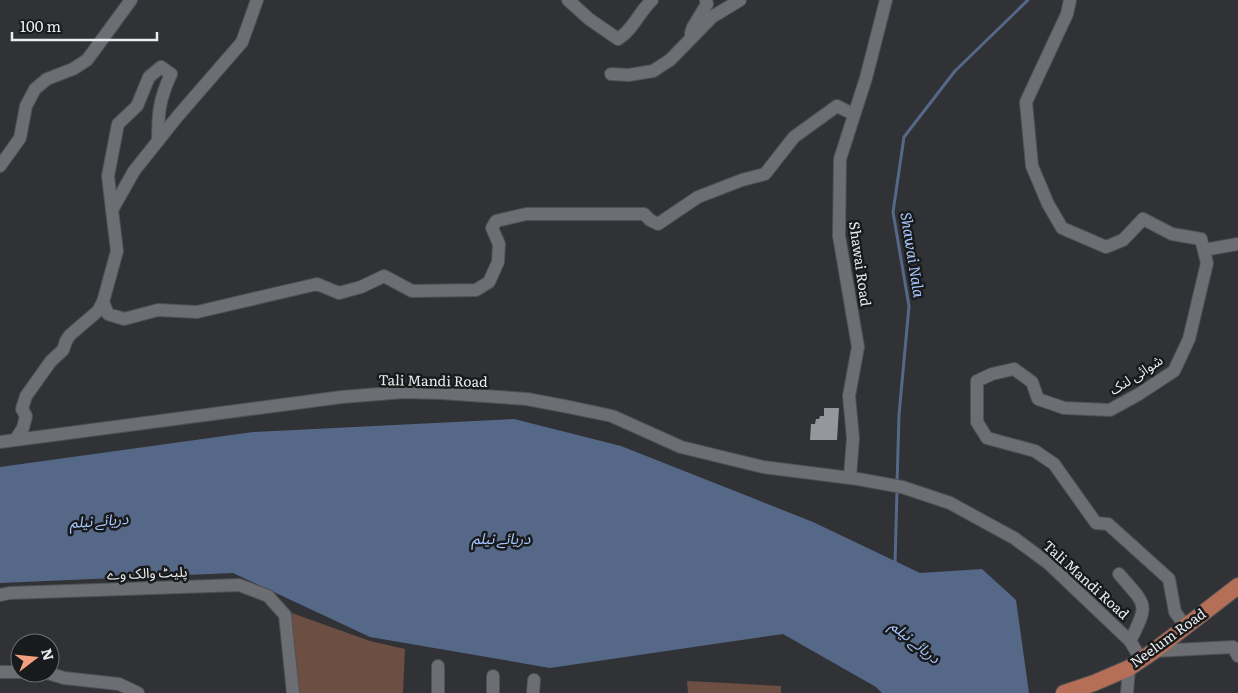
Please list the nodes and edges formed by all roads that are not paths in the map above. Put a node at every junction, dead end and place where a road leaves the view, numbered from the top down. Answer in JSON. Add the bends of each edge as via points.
{"nodes":[{"id":1,"x":131,"y":0,"type":"edge"},
{"id":2,"x":257,"y":0,"type":"edge"},
{"id":3,"x":568,"y":0,"type":"edge"},
{"id":4,"x":652,"y":0,"type":"edge"},
{"id":5,"x":706,"y":0,"type":"edge"},
{"id":6,"x":740,"y":0,"type":"edge"},
{"id":7,"x":886,"y":0,"type":"edge"},
{"id":8,"x":1070,"y":0,"type":"edge"},
{"id":9,"x":689,"y":40,"type":"junction"},
{"id":10,"x":611,"y":74,"type":"dead end"},
{"id":11,"x":853,"y":114,"type":"junction"},
{"id":12,"x":158,"y":140,"type":"junction"},
{"id":13,"x":0,"y":166,"type":"edge"},
{"id":14,"x":112,"y":210,"type":"junction"},
{"id":15,"x":1238,"y":244,"type":"edge"},
{"id":16,"x":1204,"y":250,"type":"junction"},
{"id":17,"x":103,"y":302,"type":"junction"},
{"id":18,"x":16,"y":440,"type":"junction"},
{"id":19,"x":0,"y":442,"type":"edge"},
{"id":20,"x":854,"y":478,"type":"junction"},
{"id":21,"x":1119,"y":574,"type":"dead end"},
{"id":22,"x":1238,"y":586,"type":"edge"},
{"id":23,"x":0,"y":595,"type":"edge"},
{"id":24,"x":1186,"y":627,"type":"junction"},
{"id":25,"x":1130,"y":641,"type":"junction"},
{"id":26,"x":1236,"y":650,"type":"edge"},
{"id":27,"x":1142,"y":659,"type":"junction"},
{"id":28,"x":438,"y":666,"type":"dead end"},
{"id":29,"x":493,"y":676,"type":"dead end"},
{"id":30,"x":60,"y":677,"type":"edge"},
{"id":31,"x":138,"y":693,"type":"edge"},
{"id":32,"x":292,"y":693,"type":"edge"},
{"id":33,"x":438,"y":693,"type":"edge"},
{"id":34,"x":493,"y":693,"type":"edge"},
{"id":35,"x":1064,"y":693,"type":"edge"},
{"id":36,"x":1127,"y":693,"type":"edge"}],
"edges":[{"from":1,"to":13,"type":"street","via":[[87,60],[47,79],[35,89],[26,106],[20,138]]},
{"from":2,"to":12,"type":"street","via":[[242,42]]},
{"from":3,"to":4,"type":"street","via":[[618,39],[626,34]]},
{"from":5,"to":9,"type":"street"},
{"from":6,"to":9,"type":"street","via":[[712,18]]},
{"from":7,"to":11,"type":"street","name":"Shawai Road"},
{"from":8,"to":16,"type":"street","via":[[1067,14],[1026,102],[1032,166],[1048,204],[1062,228],[1106,247],[1123,240],[1144,219],[1172,234],[1201,239]]},
{"from":9,"to":10,"type":"street","via":[[670,60],[653,71]]},
{"from":11,"to":17,"type":"street","via":[[837,106],[794,138],[765,174],[698,197],[658,224],[644,214],[526,214],[496,221],[492,228],[499,244],[498,262],[489,282],[476,290],[412,291],[384,276],[338,293],[317,284],[197,312],[158,310],[124,319],[108,314]]},
{"from":11,"to":20,"type":"street","name":"Shawai Road","via":[[840,159],[838,207],[839,236],[858,347],[849,396]]},
{"from":12,"to":14,"type":"street","via":[[134,171]]},
{"from":12,"to":14,"type":"street","via":[[158,113],[171,74],[161,67],[149,77],[137,106],[118,124],[108,176]]},
{"from":14,"to":17,"type":"street","via":[[117,250]]},
{"from":15,"to":16,"type":"street"},
{"from":16,"to":24,"type":"street","name":"شوائی لنک","via":[[1207,262],[1189,339],[1174,371],[1139,394],[1110,410],[1064,408],[1038,399],[1032,382],[1014,369],[977,381],[977,422],[987,438],[1034,451],[1054,464],[1096,522],[1108,524],[1169,579],[1175,612]]},
{"from":17,"to":18,"type":"street","via":[[98,311],[70,335],[63,350],[26,396],[22,409],[26,416]]},
{"from":18,"to":19,"type":"street","name":"Tali Mandi Road"},
{"from":18,"to":20,"type":"street","name":"Tali Mandi Road","via":[[342,397],[404,392],[442,393],[527,399],[569,407],[612,416],[681,447],[762,467]]},
{"from":20,"to":25,"type":"street","name":"Tali Mandi Road","via":[[902,487],[950,503],[1014,538],[1048,563]]},
{"from":21,"to":25,"type":"street","via":[[1144,607]]},
{"from":22,"to":24,"type":"main road","name":"Neelum Road"},
{"from":23,"to":32,"type":"street","name":"پلیٹ والک وے","via":[[239,585],[268,596],[285,615]]},
{"from":24,"to":27,"type":"main road","name":"Neelum Road"},
{"from":25,"to":27,"type":"street","name":"Tali Mandi Road"},
{"from":26,"to":27,"type":"street"},
{"from":27,"to":35,"type":"main road","name":"Neelum Road","via":[[1094,683]]},
{"from":27,"to":36,"type":"street"},
{"from":28,"to":33,"type":"street"},
{"from":29,"to":34,"type":"street"},
{"from":30,"to":31,"type":"street","via":[[119,684]]}]}
